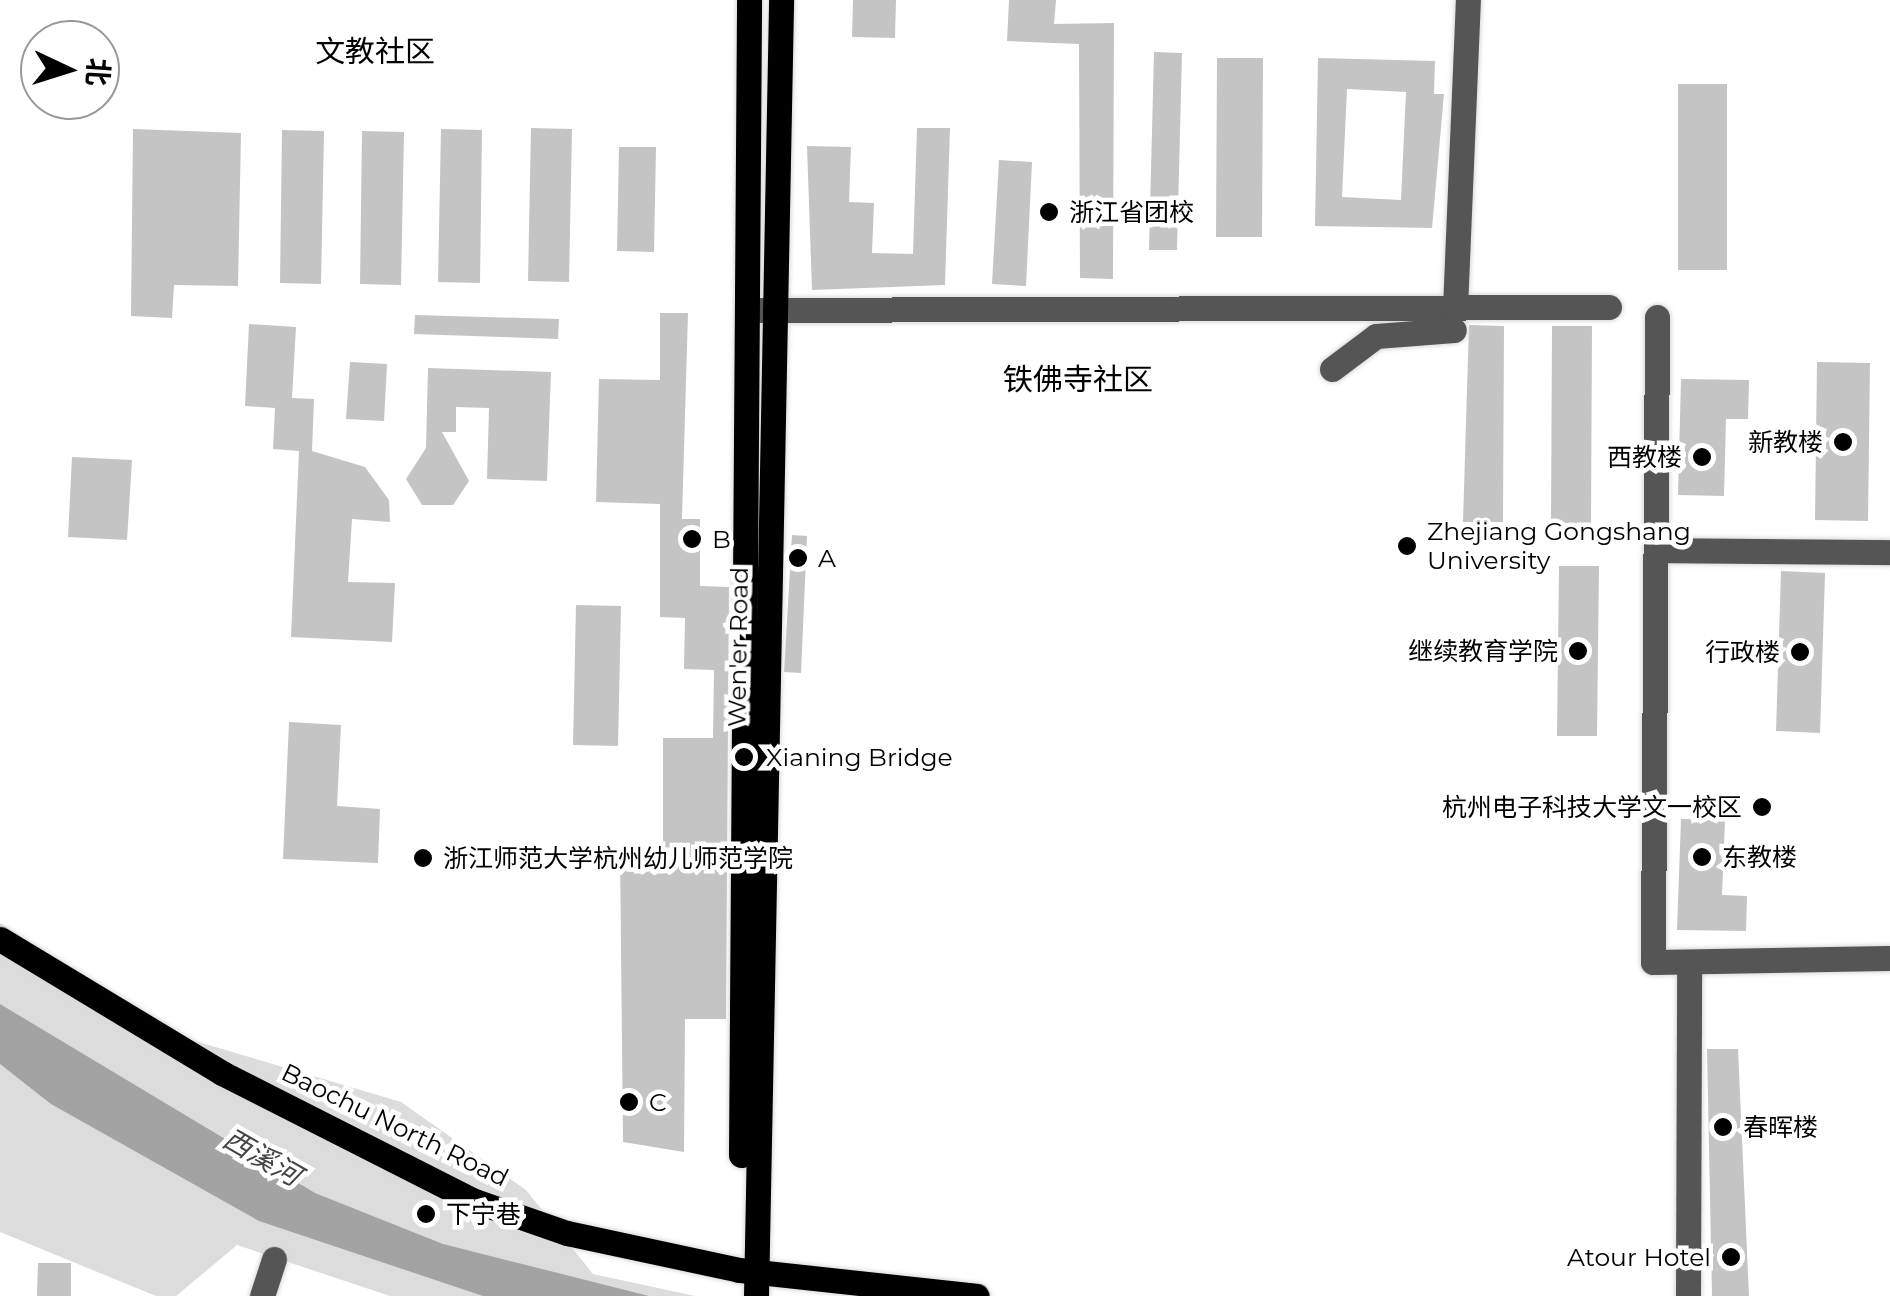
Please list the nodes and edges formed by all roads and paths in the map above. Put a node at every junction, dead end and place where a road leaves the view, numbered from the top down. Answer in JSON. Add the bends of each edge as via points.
{"nodes":[{"id":1,"x":749,"y":0,"type":"edge"},
{"id":2,"x":781,"y":0,"type":"edge"},
{"id":3,"x":1468,"y":0,"type":"edge"},
{"id":4,"x":1609,"y":307,"type":"dead end"},
{"id":5,"x":762,"y":309,"type":"junction"},
{"id":6,"x":1657,"y":317,"type":"dead end"},
{"id":7,"x":1455,"y":319,"type":"junction"},
{"id":8,"x":1332,"y":369,"type":"dead end"},
{"id":9,"x":1657,"y":550,"type":"junction"},
{"id":10,"x":1890,"y":552,"type":"edge"},
{"id":11,"x":0,"y":940,"type":"edge"},
{"id":12,"x":1890,"y":958,"type":"edge"},
{"id":13,"x":1689,"y":962,"type":"junction"},
{"id":14,"x":274,"y":1259,"type":"dead end"},
{"id":15,"x":747,"y":1284,"type":"edge"},
{"id":16,"x":262,"y":1296,"type":"edge"},
{"id":17,"x":977,"y":1296,"type":"edge"},
{"id":18,"x":1688,"y":1296,"type":"edge"}],
"edges":[{"from":1,"to":5,"type":"main road","name":"Wen'er Road"},
{"from":2,"to":5,"type":"main road","name":"Wen'er Road"},
{"from":3,"to":7,"type":"street"},
{"from":4,"to":7,"type":"street"},
{"from":5,"to":7,"type":"street"},
{"from":5,"to":15,"type":"main road","name":"Wen'er Road"},
{"from":6,"to":9,"type":"street"},
{"from":7,"to":8,"type":"street","via":[[1376,336]]},
{"from":9,"to":10,"type":"street"},
{"from":9,"to":13,"type":"street","via":[[1654,962]]},
{"from":11,"to":15,"type":"main road","name":"Baochu North Road","via":[[222,1073],[472,1200]]},
{"from":12,"to":13,"type":"street"},
{"from":13,"to":18,"type":"street"},
{"from":14,"to":16,"type":"street"},
{"from":15,"to":17,"type":"main road","name":"Baochu North Road"}]}
